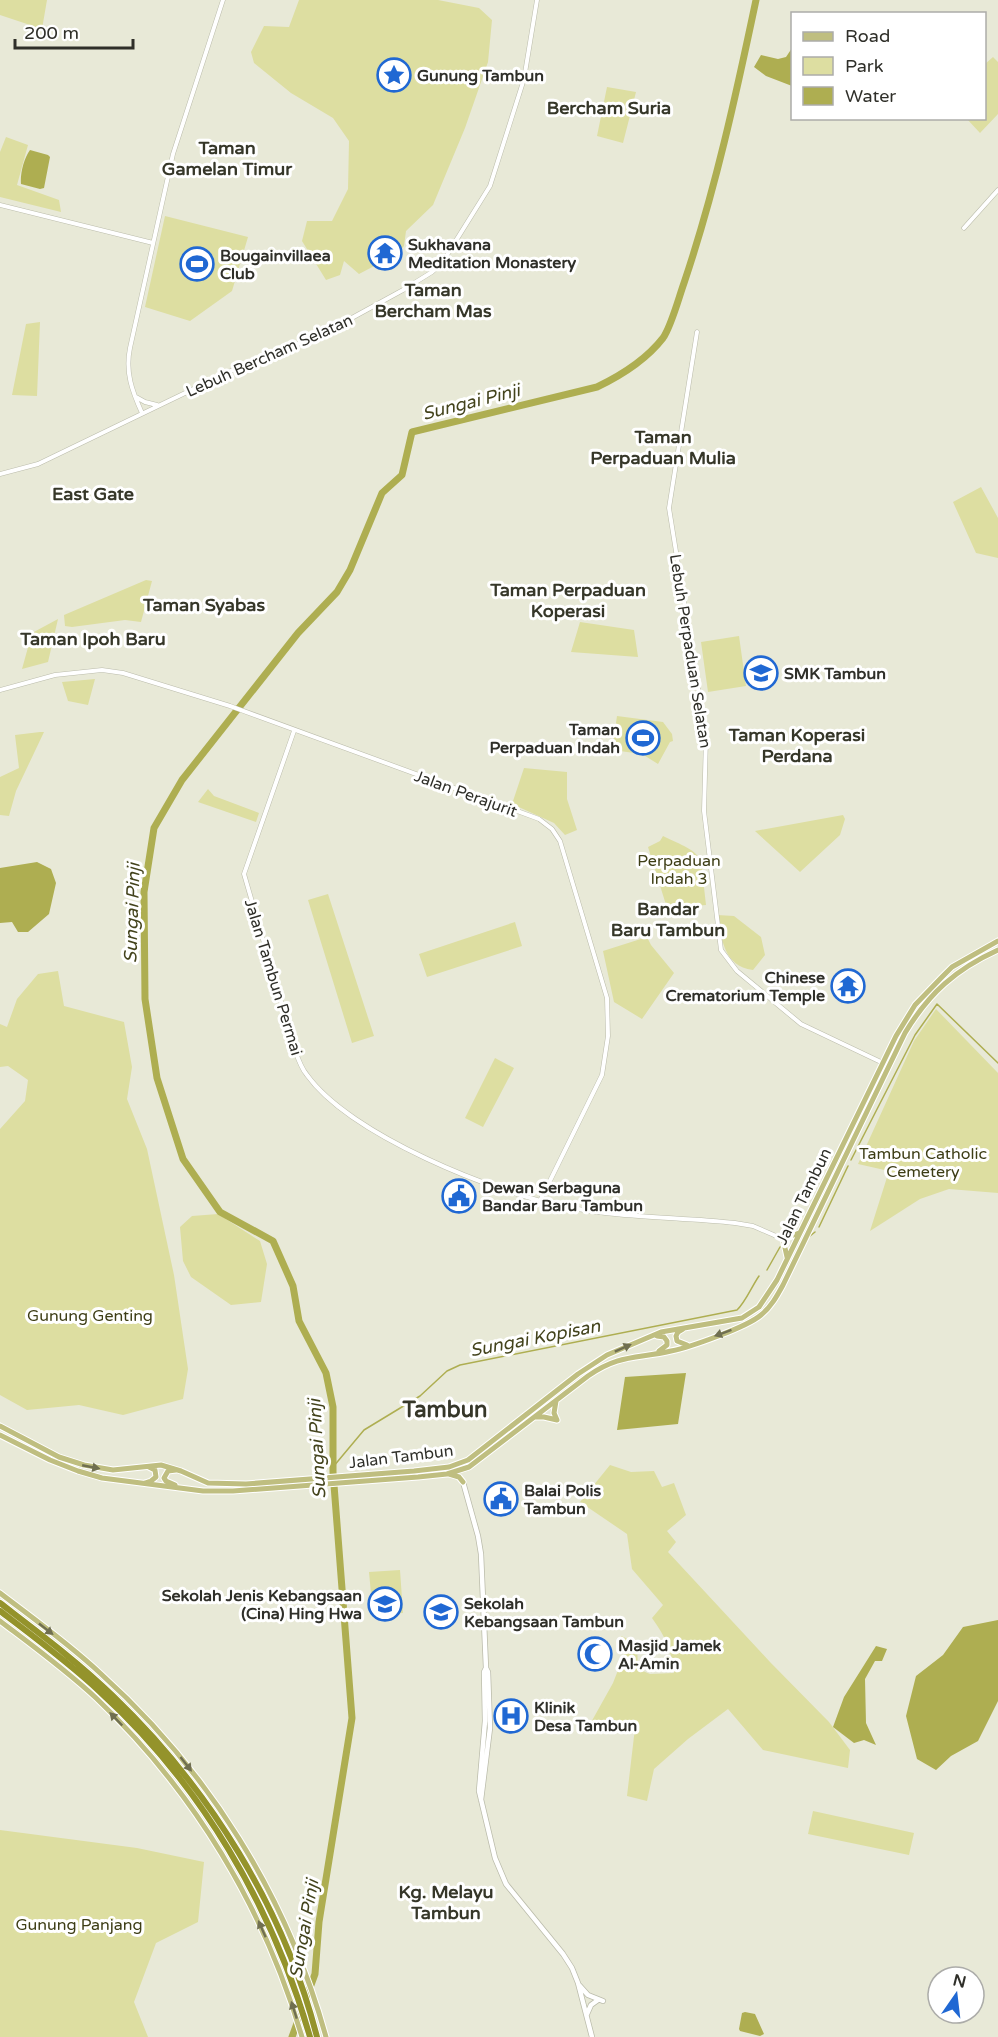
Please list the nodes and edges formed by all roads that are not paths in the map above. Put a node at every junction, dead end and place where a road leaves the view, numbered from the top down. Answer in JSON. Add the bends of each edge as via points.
{"nodes":[{"id":1,"x":224,"y":0,"type":"edge"},
{"id":2,"x":537,"y":0,"type":"edge"},
{"id":3,"x":998,"y":190,"type":"edge"},
{"id":4,"x":0,"y":205,"type":"edge"},
{"id":5,"x":964,"y":228,"type":"dead end"},
{"id":6,"x":153,"y":243,"type":"junction"},
{"id":7,"x":697,"y":332,"type":"dead end"},
{"id":8,"x":134,"y":396,"type":"junction"},
{"id":9,"x":157,"y":405,"type":"junction"},
{"id":10,"x":142,"y":413,"type":"junction"},
{"id":11,"x":0,"y":474,"type":"edge"},
{"id":12,"x":0,"y":690,"type":"edge"},
{"id":13,"x":294,"y":731,"type":"junction"},
{"id":14,"x":998,"y":941,"type":"edge"},
{"id":15,"x":998,"y":950,"type":"edge"},
{"id":16,"x":884,"y":1063,"type":"junction"},
{"id":17,"x":540,"y":1201,"type":"junction"},
{"id":18,"x":800,"y":1233,"type":"junction"},
{"id":19,"x":783,"y":1239,"type":"junction"},
{"id":20,"x":787,"y":1259,"type":"junction"},
{"id":21,"x":689,"y":1327,"type":"junction"},
{"id":22,"x":646,"y":1338,"type":"junction"},
{"id":23,"x":689,"y":1345,"type":"junction"},
{"id":24,"x":652,"y":1353,"type":"junction"},
{"id":25,"x":557,"y":1400,"type":"junction"},
{"id":26,"x":533,"y":1418,"type":"junction"},
{"id":27,"x":0,"y":1426,"type":"edge"},
{"id":28,"x":0,"y":1435,"type":"edge"},
{"id":29,"x":142,"y":1466,"type":"junction"},
{"id":30,"x":469,"y":1467,"type":"junction"},
{"id":31,"x":181,"y":1471,"type":"junction"},
{"id":32,"x":447,"y":1474,"type":"junction"},
{"id":33,"x":326,"y":1480,"type":"junction"},
{"id":34,"x":342,"y":1480,"type":"junction"},
{"id":35,"x":463,"y":1482,"type":"junction"},
{"id":36,"x":140,"y":1484,"type":"junction"},
{"id":37,"x":188,"y":1489,"type":"junction"},
{"id":38,"x":0,"y":1593,"type":"edge"},
{"id":39,"x":0,"y":1604,"type":"edge"},
{"id":40,"x":0,"y":1611,"type":"edge"},
{"id":41,"x":0,"y":1621,"type":"edge"},
{"id":42,"x":486,"y":1668,"type":"junction"},
{"id":43,"x":485,"y":1721,"type":"junction"},
{"id":44,"x":490,"y":1728,"type":"junction"},
{"id":45,"x":487,"y":1745,"type":"junction"},
{"id":46,"x":482,"y":1753,"type":"junction"},
{"id":47,"x":485,"y":1762,"type":"junction"},
{"id":48,"x":481,"y":1800,"type":"junction"},
{"id":49,"x":578,"y":1983,"type":"junction"},
{"id":50,"x":587,"y":2018,"type":"junction"},
{"id":51,"x":313,"y":2036,"type":"edge"},
{"id":52,"x":302,"y":2037,"type":"edge"},
{"id":53,"x":326,"y":2037,"type":"edge"},
{"id":54,"x":592,"y":2037,"type":"edge"}],
"edges":[{"from":1,"to":6,"type":"street","via":[[173,154]]},
{"from":2,"to":9,"type":"street","name":"Lebuh Bercham Selatan","via":[[524,79],[490,186],[442,263],[403,290],[339,325]]},
{"from":3,"to":5,"type":"street"},
{"from":4,"to":6,"type":"street"},
{"from":6,"to":8,"type":"street","via":[[128,356]]},
{"from":7,"to":16,"type":"street","name":"Lebuh Perpaduan Selatan","via":[[669,508],[706,738],[704,811],[721,950],[737,971],[801,1024]]},
{"from":8,"to":9,"type":"street"},
{"from":8,"to":10,"type":"street"},
{"from":9,"to":10,"type":"street","name":"Lebuh Bercham Selatan"},
{"from":10,"to":11,"type":"street","name":"Lebuh Bercham Selatan","via":[[38,464]]},
{"from":12,"to":13,"type":"street","name":"Jalan Perajurit","via":[[55,675],[113,671],[230,706]]},
{"from":13,"to":17,"type":"street","name":"Jalan Tambun Permai","via":[[244,874],[302,1067],[352,1118],[390,1140],[480,1180]]},
{"from":13,"to":17,"type":"street","name":"Jalan Perajurit","via":[[539,819],[560,841],[607,998],[608,1036],[598,1084]]},
{"from":14,"to":16,"type":"main road","name":"Jalan Tambun","via":[[940,978],[911,1011]]},
{"from":15,"to":23,"type":"main road","name":"Jalan Tambun","one_way":true,"via":[[952,976],[905,1033],[772,1304],[749,1323]]},
{"from":16,"to":18,"type":"main road","name":"Jalan Tambun"},
{"from":17,"to":19,"type":"street","name":"Jalan Tambun Permai","via":[[589,1211],[735,1222]]},
{"from":18,"to":19,"type":"main road"},
{"from":18,"to":20,"type":"main road","name":"Jalan Tambun"},
{"from":19,"to":20,"type":"main road"},
{"from":20,"to":21,"type":"main road","name":"Jalan Tambun","via":[[766,1299],[752,1312],[726,1322]]},
{"from":21,"to":22,"type":"main road","name":"Jalan Tambun"},
{"from":21,"to":23,"type":"main road","via":[[676,1336],[677,1341]]},
{"from":22,"to":24,"type":"main road","via":[[661,1336],[667,1341],[664,1349]]},
{"from":34,"to":22,"type":"main road","name":"Jalan Tambun","one_way":true,"via":[[436,1469],[468,1460],[588,1367]]},
{"from":23,"to":24,"type":"main road","name":"Jalan Tambun"},
{"from":24,"to":25,"type":"main road","name":"Jalan Tambun","via":[[608,1363]]},
{"from":25,"to":26,"type":"main road","name":"Jalan Tambun"},
{"from":25,"to":26,"type":"main road","via":[[557,1420]]},
{"from":26,"to":30,"type":"main road","name":"Jalan Tambun"},
{"from":27,"to":29,"type":"main road","name":"Jalan Tambun","one_way":true,"via":[[59,1457],[84,1465],[113,1470]]},
{"from":28,"to":36,"type":"main road","name":"Jalan Tambun","via":[[70,1469]]},
{"from":29,"to":31,"type":"main road","name":"Jalan Tambun","via":[[161,1465]]},
{"from":29,"to":36,"type":"main road","via":[[151,1467],[156,1473],[154,1479]]},
{"from":30,"to":32,"type":"main road","name":"Jalan Tambun"},
{"from":30,"to":35,"type":"main road"},
{"from":31,"to":33,"type":"main road","name":"Jalan Tambun","via":[[208,1483]]},
{"from":31,"to":37,"type":"main road","via":[[168,1471],[164,1478]]},
{"from":32,"to":34,"type":"main road","name":"Jalan Tambun"},
{"from":32,"to":35,"type":"main road"},
{"from":33,"to":34,"type":"main road","name":"Jalan Tambun"},
{"from":33,"to":37,"type":"main road","name":"Jalan Tambun","via":[[319,1484],[233,1491]]},
{"from":35,"to":42,"type":"main road","via":[[481,1554]]},
{"from":36,"to":37,"type":"main road","name":"Jalan Tambun"},
{"from":38,"to":53,"type":"main road","one_way":true,"via":[[99,1672],[156,1728],[208,1791],[279,1910]]},
{"from":39,"to":51,"type":"highway","via":[[100,1683],[149,1732],[211,1811],[271,1914],[294,1968]]},
{"from":40,"to":51,"type":"highway","via":[[101,1692],[141,1732],[209,1818],[265,1917]]},
{"from":52,"to":41,"type":"main road","one_way":true,"via":[[258,1920],[207,1829],[146,1750],[95,1698]]},
{"from":42,"to":43,"type":"main road"},
{"from":42,"to":44,"type":"main road"},
{"from":43,"to":44,"type":"main road"},
{"from":43,"to":46,"type":"main road"},
{"from":44,"to":45,"type":"main road"},
{"from":45,"to":46,"type":"main road"},
{"from":45,"to":47,"type":"main road"},
{"from":46,"to":47,"type":"main road"},
{"from":46,"to":48,"type":"main road"},
{"from":47,"to":48,"type":"main road"},
{"from":48,"to":49,"type":"main road","via":[[502,1876],[563,1954]]},
{"from":49,"to":50,"type":"main road"},
{"from":49,"to":50,"type":"main road","via":[[600,2001],[591,2005]]},
{"from":50,"to":54,"type":"main road"}]}
